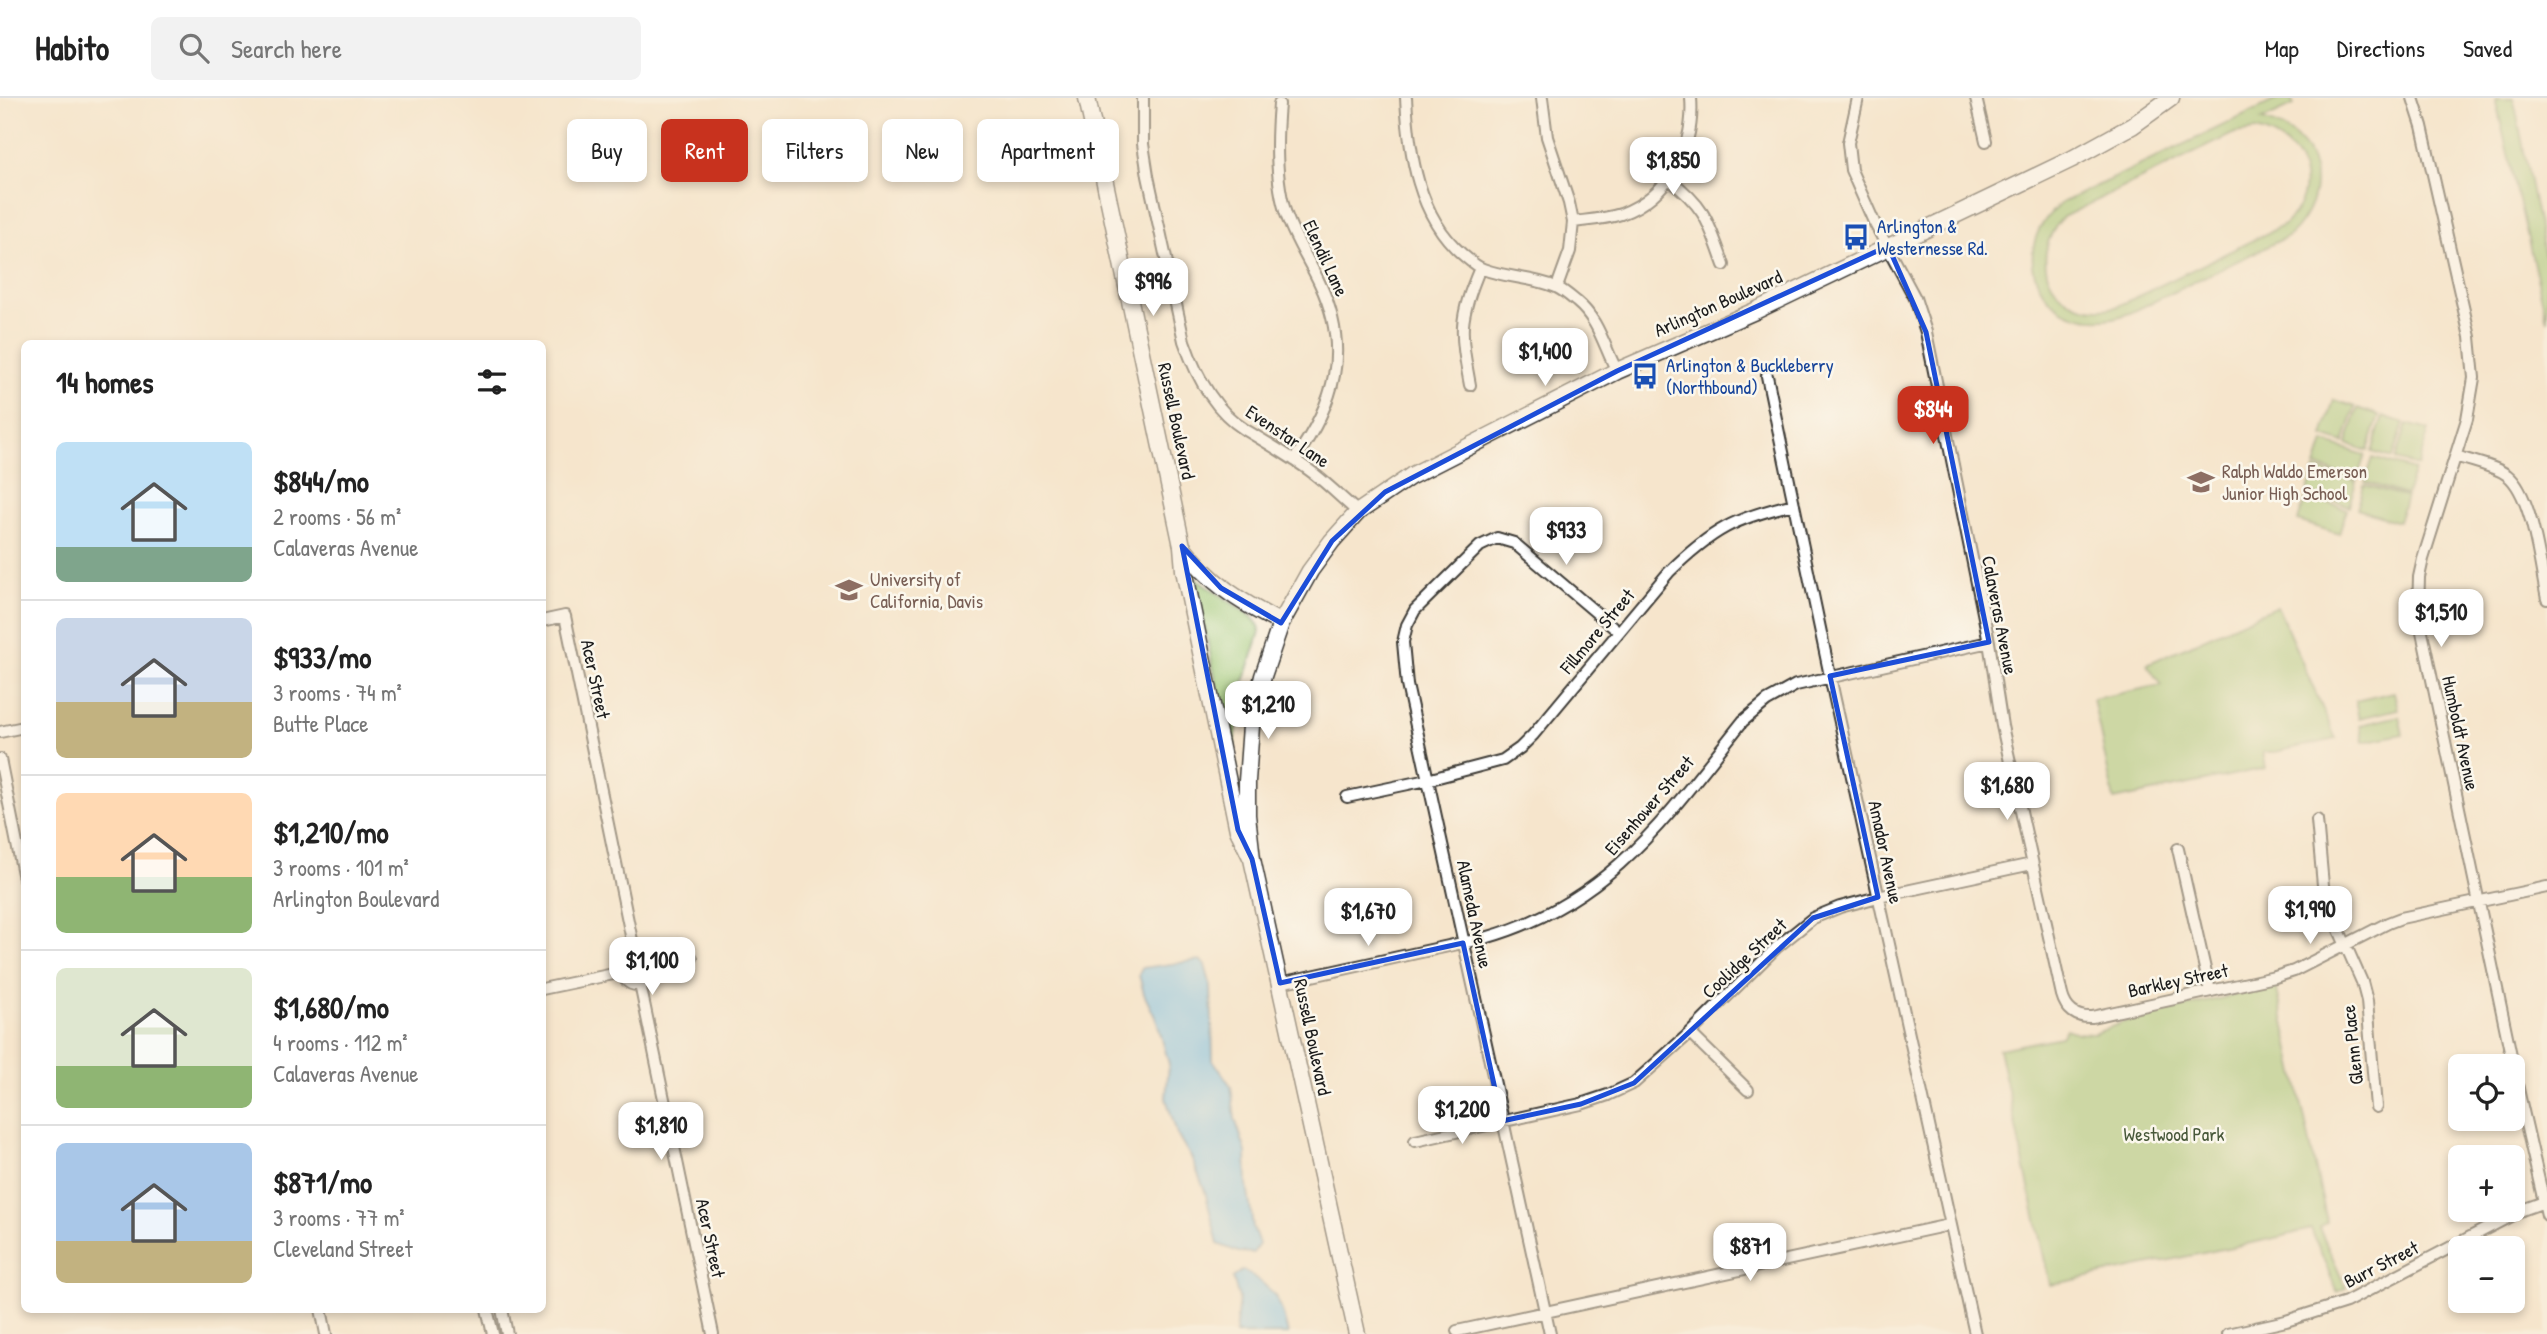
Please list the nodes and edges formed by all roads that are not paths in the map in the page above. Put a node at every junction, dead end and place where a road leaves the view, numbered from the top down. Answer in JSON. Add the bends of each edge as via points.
{"nodes":[{"id":1,"x":1087,"y":98,"type":"edge"},
{"id":2,"x":1143,"y":98,"type":"edge"},
{"id":3,"x":1406,"y":98,"type":"edge"},
{"id":4,"x":1542,"y":98,"type":"edge"},
{"id":5,"x":1691,"y":98,"type":"edge"},
{"id":6,"x":1858,"y":98,"type":"edge"},
{"id":7,"x":1976,"y":98,"type":"edge"},
{"id":8,"x":2171,"y":98,"type":"edge"},
{"id":9,"x":2413,"y":98,"type":"edge"},
{"id":10,"x":1279,"y":104,"type":"dead end"},
{"id":11,"x":1986,"y":141,"type":"dead end"},
{"id":12,"x":1669,"y":178,"type":"junction"},
{"id":13,"x":1573,"y":222,"type":"junction"},
{"id":14,"x":1888,"y":246,"type":"junction"},
{"id":15,"x":1724,"y":265,"type":"dead end"},
{"id":16,"x":1480,"y":268,"type":"junction"},
{"id":17,"x":1557,"y":287,"type":"junction"},
{"id":18,"x":1617,"y":371,"type":"junction"},
{"id":19,"x":1767,"y":376,"type":"dead end"},
{"id":20,"x":1470,"y":385,"type":"dead end"},
{"id":21,"x":2456,"y":456,"type":"junction"},
{"id":22,"x":1294,"y":460,"type":"junction"},
{"id":23,"x":1794,"y":504,"type":"junction"},
{"id":24,"x":1358,"y":512,"type":"junction"},
{"id":25,"x":1182,"y":546,"type":"junction"},
{"id":26,"x":2547,"y":599,"type":"edge"},
{"id":27,"x":546,"y":620,"type":"edge"},
{"id":28,"x":1281,"y":622,"type":"junction"},
{"id":29,"x":1619,"y":632,"type":"junction"},
{"id":30,"x":1989,"y":642,"type":"junction"},
{"id":31,"x":1830,"y":676,"type":"junction"},
{"id":32,"x":21,"y":728,"type":"edge"},
{"id":33,"x":0,"y":732,"type":"edge"},
{"id":34,"x":0,"y":759,"type":"edge"},
{"id":35,"x":1427,"y":780,"type":"junction"},
{"id":36,"x":1347,"y":796,"type":"dead end"},
{"id":37,"x":2317,"y":820,"type":"dead end"},
{"id":38,"x":2178,"y":849,"type":"dead end"},
{"id":39,"x":1252,"y":859,"type":"junction"},
{"id":40,"x":21,"y":864,"type":"edge"},
{"id":41,"x":2032,"y":864,"type":"junction"},
{"id":42,"x":2547,"y":887,"type":"edge"},
{"id":43,"x":1878,"y":897,"type":"junction"},
{"id":44,"x":2480,"y":902,"type":"junction"},
{"id":45,"x":1463,"y":943,"type":"junction"},
{"id":46,"x":2345,"y":946,"type":"junction"},
{"id":47,"x":635,"y":955,"type":"junction"},
{"id":48,"x":692,"y":958,"type":"dead end"},
{"id":49,"x":652,"y":966,"type":"junction"},
{"id":50,"x":623,"y":972,"type":"junction"},
{"id":51,"x":1280,"y":983,"type":"junction"},
{"id":52,"x":640,"y":984,"type":"junction"},
{"id":53,"x":546,"y":988,"type":"edge"},
{"id":54,"x":2210,"y":991,"type":"junction"},
{"id":55,"x":2062,"y":995,"type":"joint"},
{"id":56,"x":1690,"y":1033,"type":"junction"},
{"id":57,"x":1748,"y":1090,"type":"dead end"},
{"id":58,"x":2376,"y":1108,"type":"dead end"},
{"id":59,"x":1502,"y":1121,"type":"junction"},
{"id":60,"x":1415,"y":1141,"type":"dead end"},
{"id":61,"x":2545,"y":1202,"type":"edge"},
{"id":62,"x":2547,"y":1215,"type":"edge"},
{"id":63,"x":1949,"y":1225,"type":"junction"},
{"id":64,"x":1545,"y":1311,"type":"junction"},
{"id":65,"x":322,"y":1313,"type":"edge"},
{"id":66,"x":488,"y":1313,"type":"edge"},
{"id":67,"x":503,"y":1313,"type":"edge"},
{"id":68,"x":1457,"y":1331,"type":"dead end"},
{"id":69,"x":326,"y":1334,"type":"edge"},
{"id":70,"x":493,"y":1334,"type":"edge"},
{"id":71,"x":507,"y":1334,"type":"edge"},
{"id":72,"x":713,"y":1334,"type":"edge"},
{"id":73,"x":1357,"y":1334,"type":"edge"},
{"id":74,"x":1550,"y":1334,"type":"edge"},
{"id":75,"x":1975,"y":1334,"type":"edge"},
{"id":76,"x":2228,"y":1334,"type":"edge"}],
"edges":[{"from":1,"to":25,"type":"main road","name":"Russell Boulevard"},
{"from":2,"to":22,"type":"street","name":"Evenstar Lane","via":[[1148,176],[1191,361],[1224,412]]},
{"from":3,"to":16,"type":"street","via":[[1420,187],[1429,212],[1449,243]]},
{"from":4,"to":13,"type":"street","via":[[1547,137]]},
{"from":5,"to":12,"type":"street","via":[[1691,132]]},
{"from":6,"to":14,"type":"street","name":"Calaveras Avenue","via":[[1848,143],[1851,170]]},
{"from":7,"to":11,"type":"street"},
{"from":8,"to":14,"type":"main road","name":"Arlington Boulevard","via":[[2095,148]]},
{"from":9,"to":21,"type":"street","name":"Humboldt Avenue","via":[[2473,351],[2473,392]]},
{"from":10,"to":22,"type":"street","name":"Elendil Lane","via":[[1278,164],[1284,208],[1330,308],[1336,341],[1330,397]]},
{"from":12,"to":13,"type":"street","via":[[1632,209],[1612,217]]},
{"from":12,"to":15,"type":"street","via":[[1706,215]]},
{"from":13,"to":17,"type":"street","via":[[1570,251]]},
{"from":14,"to":18,"type":"main road","name":"Arlington Boulevard"},
{"from":14,"to":30,"type":"street","name":"Calaveras Avenue","via":[[1915,298],[1926,332]]},
{"from":16,"to":17,"type":"street"},
{"from":16,"to":20,"type":"street","via":[[1461,331]]},
{"from":17,"to":18,"type":"street","via":[[1594,321]]},
{"from":18,"to":24,"type":"main road","name":"Arlington Boulevard","via":[[1411,476]]},
{"from":19,"to":23,"type":"street","name":"Amador Avenue"},
{"from":21,"to":26,"type":"street","via":[[2496,469],[2517,484],[2527,505]]},
{"from":21,"to":44,"type":"street","name":"Humboldt Avenue","via":[[2423,559],[2418,613]]},
{"from":22,"to":24,"type":"street","name":"Evenstar Lane"},
{"from":23,"to":29,"type":"street","name":"Fillmore Street","via":[[1751,514],[1704,540],[1669,572]]},
{"from":23,"to":31,"type":"street","name":"Amador Avenue"},
{"from":24,"to":28,"type":"main road","name":"Arlington Boulevard","via":[[1324,551]]},
{"from":25,"to":28,"type":"main road","name":"Russell Boulevard","via":[[1222,588]]},
{"from":25,"to":39,"type":"main road","name":"Russell Boulevard","via":[[1238,830]]},
{"from":27,"to":47,"type":"street","name":"Acer Street","via":[[565,616]]},
{"from":28,"to":39,"type":"main road","name":"Arlington Boulevard","via":[[1251,726],[1247,815]]},
{"from":29,"to":35,"type":"street","name":"Fillmore Street","via":[[1520,748],[1503,760]]},
{"from":29,"to":35,"type":"street","name":"Alameda Avenue","via":[[1514,543],[1497,538],[1479,545],[1415,610],[1403,642]]},
{"from":30,"to":31,"type":"street","name":"Eisenhower Street"},
{"from":30,"to":41,"type":"street","name":"Calaveras Avenue"},
{"from":31,"to":43,"type":"street","name":"Amador Avenue"},
{"from":31,"to":45,"type":"street","name":"Eisenhower Street","via":[[1787,689],[1757,707],[1647,838],[1602,881],[1533,922]]},
{"from":32,"to":33,"type":"street"},
{"from":34,"to":40,"type":"street"},
{"from":35,"to":36,"type":"street","name":"Fillmore Street"},
{"from":35,"to":45,"type":"street","name":"Alameda Avenue"},
{"from":37,"to":46,"type":"street","name":"Glenn Place","via":[[2324,896]]},
{"from":38,"to":54,"type":"street"},
{"from":39,"to":51,"type":"main road","name":"Russell Boulevard"},
{"from":41,"to":43,"type":"street","name":"Coolidge Street"},
{"from":41,"to":55,"type":"street","name":"Calaveras Avenue"},
{"from":42,"to":44,"type":"street","name":"Barkley Street"},
{"from":43,"to":56,"type":"street","name":"Coolidge Street","via":[[1813,918]]},
{"from":43,"to":63,"type":"street","name":"Amador Avenue"},
{"from":44,"to":46,"type":"street","name":"Barkley Street","via":[[2401,918]]},
{"from":44,"to":61,"type":"street","name":"Humboldt Avenue"},
{"from":45,"to":51,"type":"street","name":"Eisenhower Street"},
{"from":45,"to":59,"type":"street","name":"Alameda Avenue"},
{"from":46,"to":54,"type":"street","name":"Barkley Street","via":[[2294,971]]},
{"from":46,"to":58,"type":"street","name":"Glenn Place","via":[[2367,1001]]},
{"from":47,"to":49,"type":"street","via":[[648,958]]},
{"from":47,"to":50,"type":"street","via":[[624,963]]},
{"from":48,"to":49,"type":"street"},
{"from":49,"to":52,"type":"street","via":[[651,976]]},
{"from":50,"to":52,"type":"street","via":[[631,983]]},
{"from":50,"to":53,"type":"street"},
{"from":51,"to":73,"type":"main road","name":"Russell Boulevard"},
{"from":52,"to":72,"type":"street","name":"Acer Street"},
{"from":54,"to":55,"type":"street","name":"Barkley Street","via":[[2088,1017],[2070,1010]]},
{"from":56,"to":57,"type":"street"},
{"from":56,"to":59,"type":"street","name":"Coolidge Street","via":[[1626,1087],[1581,1104]]},
{"from":59,"to":60,"type":"street","name":"Coolidge Street"},
{"from":59,"to":64,"type":"street","name":"Alameda Avenue"},
{"from":61,"to":62,"type":"street","name":"Humboldt Avenue"},
{"from":61,"to":76,"type":"street","name":"Burr Street","via":[[2346,1301],[2306,1316]]},
{"from":63,"to":64,"type":"street"},
{"from":63,"to":75,"type":"street","name":"Amador Avenue"},
{"from":64,"to":68,"type":"street"},
{"from":64,"to":74,"type":"street","name":"Alameda Avenue"},
{"from":65,"to":69,"type":"street"},
{"from":66,"to":70,"type":"street"},
{"from":67,"to":71,"type":"street"}]}
